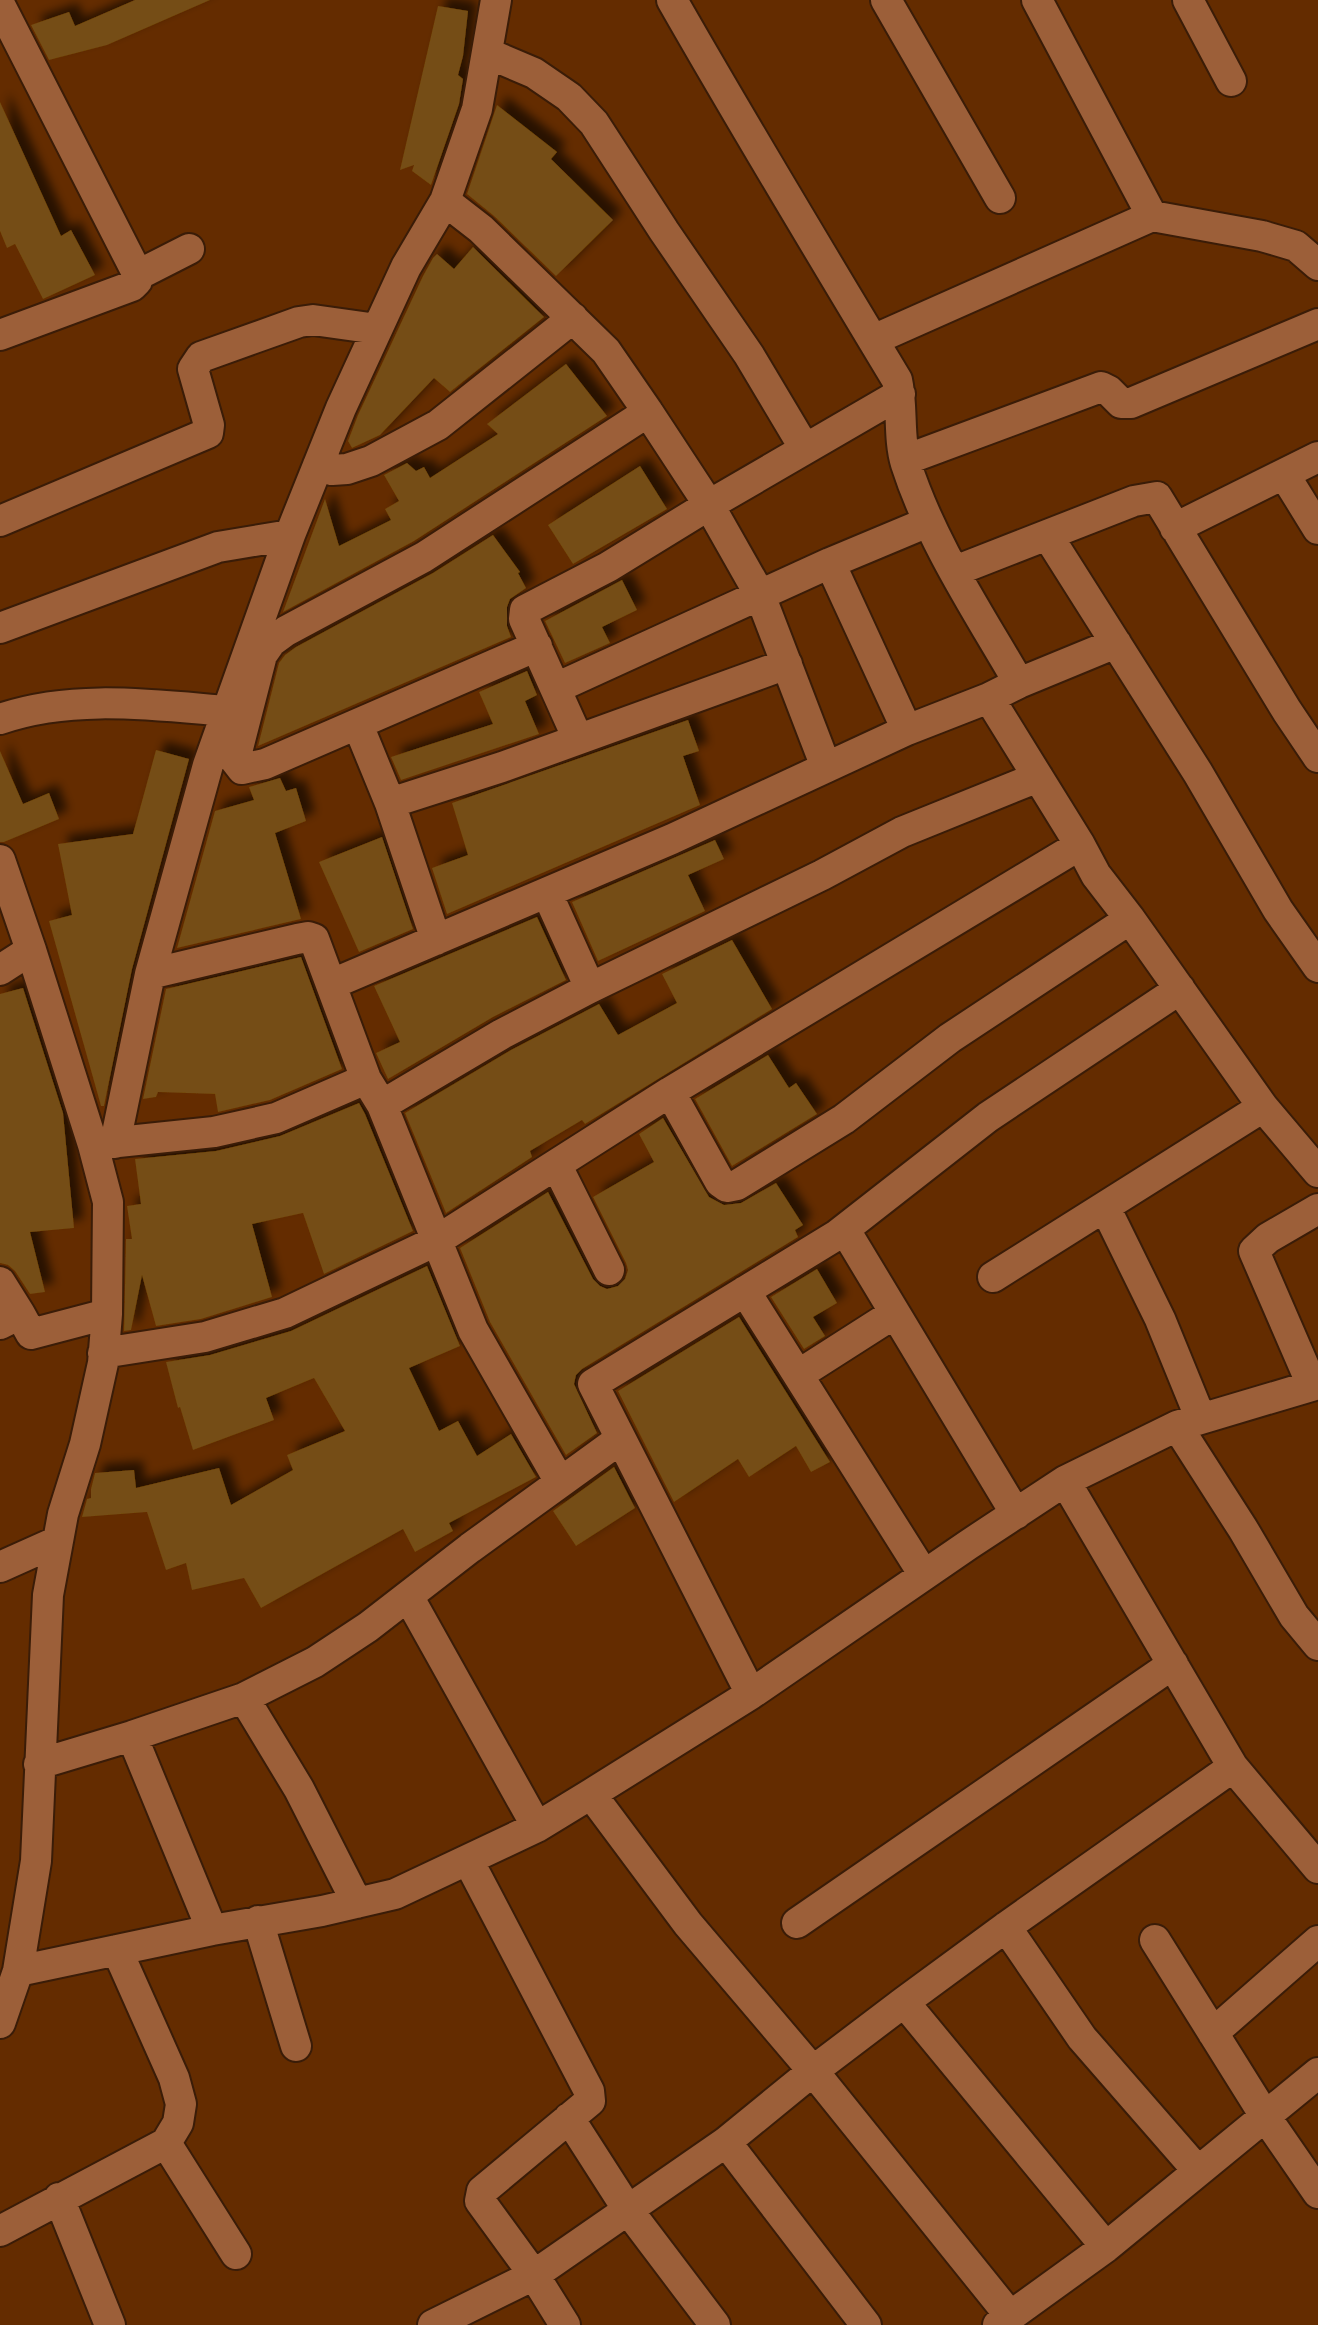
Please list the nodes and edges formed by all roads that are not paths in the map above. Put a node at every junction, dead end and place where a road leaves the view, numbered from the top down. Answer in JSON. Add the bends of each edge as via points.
{"nodes":[{"id":1,"x":15,"y":0,"type":"edge"},
{"id":2,"x":496,"y":0,"type":"edge"},
{"id":3,"x":672,"y":0,"type":"edge"},
{"id":4,"x":886,"y":0,"type":"edge"},
{"id":5,"x":1037,"y":0,"type":"edge"},
{"id":6,"x":1188,"y":0,"type":"edge"},
{"id":7,"x":0,"y":5,"type":"edge"},
{"id":8,"x":487,"y":53,"type":"junction"},
{"id":9,"x":1232,"y":81,"type":"dead end"},
{"id":10,"x":1000,"y":198,"type":"dead end"},
{"id":11,"x":445,"y":201,"type":"junction"},
{"id":12,"x":1152,"y":216,"type":"junction"},
{"id":13,"x":189,"y":249,"type":"dead end"},
{"id":14,"x":1318,"y":265,"type":"edge"},
{"id":15,"x":138,"y":274,"type":"junction"},
{"id":16,"x":573,"y":318,"type":"junction"},
{"id":17,"x":1318,"y":324,"type":"edge"},
{"id":18,"x":377,"y":328,"type":"junction"},
{"id":19,"x":0,"y":336,"type":"edge"},
{"id":20,"x":873,"y":340,"type":"junction"},
{"id":21,"x":900,"y":394,"type":"junction"},
{"id":22,"x":648,"y":412,"type":"junction"},
{"id":23,"x":805,"y":449,"type":"junction"},
{"id":24,"x":1318,"y":457,"type":"edge"},
{"id":25,"x":904,"y":460,"type":"junction"},
{"id":26,"x":318,"y":464,"type":"junction"},
{"id":27,"x":1284,"y":474,"type":"junction"},
{"id":28,"x":710,"y":504,"type":"junction"},
{"id":29,"x":0,"y":521,"type":"edge"},
{"id":30,"x":928,"y":522,"type":"junction"},
{"id":31,"x":1176,"y":528,"type":"junction"},
{"id":32,"x":1318,"y":530,"type":"edge"},
{"id":33,"x":290,"y":535,"type":"junction"},
{"id":34,"x":1048,"y":536,"type":"junction"},
{"id":35,"x":830,"y":563,"type":"junction"},
{"id":36,"x":954,"y":572,"type":"junction"},
{"id":37,"x":760,"y":595,"type":"junction"},
{"id":38,"x":0,"y":628,"type":"edge"},
{"id":39,"x":1116,"y":643,"type":"junction"},
{"id":40,"x":536,"y":646,"type":"junction"},
{"id":41,"x":787,"y":664,"type":"junction"},
{"id":42,"x":1018,"y":683,"type":"junction"},
{"id":43,"x":556,"y":688,"type":"junction"},
{"id":44,"x":989,"y":698,"type":"junction"},
{"id":45,"x":227,"y":711,"type":"junction"},
{"id":46,"x":0,"y":719,"type":"edge"},
{"id":47,"x":358,"y":725,"type":"junction"},
{"id":48,"x":907,"y":730,"type":"junction"},
{"id":49,"x":578,"y":739,"type":"junction"},
{"id":50,"x":1318,"y":757,"type":"edge"},
{"id":51,"x":826,"y":767,"type":"junction"},
{"id":52,"x":1038,"y":777,"type":"junction"},
{"id":53,"x":390,"y":803,"type":"junction"},
{"id":54,"x":1080,"y":846,"type":"junction"},
{"id":55,"x":0,"y":860,"type":"edge"},
{"id":56,"x":547,"y":892,"type":"junction"},
{"id":57,"x":1130,"y":918,"type":"junction"},
{"id":58,"x":436,"y":940,"type":"junction"},
{"id":59,"x":32,"y":950,"type":"junction"},
{"id":60,"x":1318,"y":967,"type":"edge"},
{"id":61,"x":0,"y":970,"type":"edge"},
{"id":62,"x":150,"y":974,"type":"junction"},
{"id":63,"x":332,"y":984,"type":"junction"},
{"id":64,"x":590,"y":988,"type":"junction"},
{"id":65,"x":1180,"y":989,"type":"junction"},
{"id":66,"x":374,"y":1092,"type":"junction"},
{"id":67,"x":670,"y":1092,"type":"junction"},
{"id":68,"x":1263,"y":1107,"type":"junction"},
{"id":69,"x":104,"y":1144,"type":"junction"},
{"id":70,"x":557,"y":1166,"type":"junction"},
{"id":71,"x":1318,"y":1172,"type":"edge"},
{"id":72,"x":1105,"y":1207,"type":"junction"},
{"id":73,"x":1318,"y":1209,"type":"edge"},
{"id":74,"x":837,"y":1235,"type":"junction"},
{"id":75,"x":436,"y":1240,"type":"junction"},
{"id":76,"x":609,"y":1270,"type":"dead end"},
{"id":77,"x":992,"y":1277,"type":"dead end"},
{"id":78,"x":0,"y":1282,"type":"edge"},
{"id":79,"x":745,"y":1292,"type":"junction"},
{"id":80,"x":896,"y":1313,"type":"junction"},
{"id":81,"x":107,"y":1314,"type":"junction"},
{"id":82,"x":10,"y":1319,"type":"edge"},
{"id":83,"x":103,"y":1353,"type":"junction"},
{"id":84,"x":798,"y":1376,"type":"junction"},
{"id":85,"x":1315,"y":1384,"type":"edge"},
{"id":86,"x":1188,"y":1422,"type":"junction"},
{"id":87,"x":619,"y":1440,"type":"junction"},
{"id":88,"x":1066,"y":1481,"type":"junction"},
{"id":89,"x":560,"y":1482,"type":"junction"},
{"id":90,"x":1016,"y":1514,"type":"junction"},
{"id":91,"x":58,"y":1541,"type":"junction"},
{"id":92,"x":0,"y":1567,"type":"edge"},
{"id":93,"x":924,"y":1575,"type":"junction"},
{"id":94,"x":408,"y":1596,"type":"junction"},
{"id":95,"x":1318,"y":1645,"type":"edge"},
{"id":96,"x":1173,"y":1664,"type":"junction"},
{"id":97,"x":751,"y":1694,"type":"junction"},
{"id":98,"x":244,"y":1698,"type":"junction"},
{"id":99,"x":132,"y":1736,"type":"junction"},
{"id":100,"x":39,"y":1764,"type":"junction"},
{"id":101,"x":1233,"y":1766,"type":"junction"},
{"id":102,"x":591,"y":1794,"type":"junction"},
{"id":103,"x":537,"y":1827,"type":"junction"},
{"id":104,"x":468,"y":1860,"type":"junction"},
{"id":105,"x":1318,"y":1868,"type":"edge"},
{"id":106,"x":358,"y":1903,"type":"junction"},
{"id":107,"x":258,"y":1922,"type":"junction"},
{"id":108,"x":797,"y":1923,"type":"dead end"},
{"id":109,"x":1006,"y":1927,"type":"junction"},
{"id":110,"x":212,"y":1930,"type":"junction"},
{"id":111,"x":1155,"y":1940,"type":"dead end"},
{"id":112,"x":1318,"y":1942,"type":"edge"},
{"id":113,"x":117,"y":1950,"type":"junction"},
{"id":114,"x":18,"y":1971,"type":"junction"},
{"id":115,"x":904,"y":2002,"type":"junction"},
{"id":116,"x":0,"y":2023,"type":"edge"},
{"id":117,"x":1213,"y":2033,"type":"junction"},
{"id":118,"x":296,"y":2046,"type":"dead end"},
{"id":119,"x":812,"y":2070,"type":"junction"},
{"id":120,"x":1318,"y":2073,"type":"edge"},
{"id":121,"x":1265,"y":2116,"type":"junction"},
{"id":122,"x":569,"y":2118,"type":"junction"},
{"id":123,"x":726,"y":2142,"type":"junction"},
{"id":124,"x":166,"y":2143,"type":"junction"},
{"id":125,"x":1198,"y":2171,"type":"junction"},
{"id":126,"x":1318,"y":2192,"type":"edge"},
{"id":127,"x":58,"y":2198,"type":"junction"},
{"id":128,"x":628,"y":2210,"type":"junction"},
{"id":129,"x":0,"y":2230,"type":"edge"},
{"id":130,"x":1106,"y":2247,"type":"junction"},
{"id":131,"x":236,"y":2254,"type":"dead end"},
{"id":132,"x":534,"y":2275,"type":"junction"},
{"id":133,"x":1003,"y":2322,"type":"edge"},
{"id":134,"x":110,"y":2325,"type":"edge"},
{"id":135,"x":433,"y":2325,"type":"edge"},
{"id":136,"x":566,"y":2325,"type":"edge"},
{"id":137,"x":715,"y":2325,"type":"edge"},
{"id":138,"x":866,"y":2325,"type":"edge"}],
"edges":[{"from":1,"to":7,"type":"street"},
{"from":2,"to":8,"type":"street"},
{"from":3,"to":20,"type":"street"},
{"from":4,"to":10,"type":"street"},
{"from":5,"to":12,"type":"street"},
{"from":6,"to":9,"type":"street"},
{"from":7,"to":15,"type":"street"},
{"from":8,"to":11,"type":"street","via":[[477,110]]},
{"from":8,"to":23,"type":"street","via":[[534,74],[594,122]]},
{"from":11,"to":16,"type":"street"},
{"from":11,"to":18,"type":"street"},
{"from":12,"to":14,"type":"street","via":[[1296,246]]},
{"from":12,"to":20,"type":"street"},
{"from":13,"to":15,"type":"street"},
{"from":15,"to":19,"type":"street","via":[[132,286]]},
{"from":16,"to":22,"type":"street","via":[[606,351]]},
{"from":16,"to":26,"type":"street","via":[[438,425],[347,470]]},
{"from":17,"to":25,"type":"street","via":[[1131,403],[1101,387]]},
{"from":18,"to":26,"type":"street"},
{"from":18,"to":29,"type":"street","via":[[298,322],[201,357],[194,369],[208,433]]},
{"from":20,"to":21,"type":"street"},
{"from":21,"to":23,"type":"street"},
{"from":21,"to":25,"type":"street"},
{"from":22,"to":28,"type":"street"},
{"from":22,"to":47,"type":"street","via":[[424,557],[271,642],[235,760],[242,768],[265,764]]},
{"from":23,"to":28,"type":"street"},
{"from":24,"to":27,"type":"street"},
{"from":25,"to":30,"type":"street"},
{"from":26,"to":33,"type":"street"},
{"from":27,"to":31,"type":"street"},
{"from":27,"to":32,"type":"street"},
{"from":28,"to":37,"type":"street"},
{"from":28,"to":40,"type":"street","via":[[525,610]]},
{"from":30,"to":35,"type":"street"},
{"from":30,"to":36,"type":"street"},
{"from":31,"to":34,"type":"street","via":[[1158,497],[1150,497]]},
{"from":31,"to":50,"type":"street"},
{"from":33,"to":38,"type":"street","via":[[218,546]]},
{"from":33,"to":45,"type":"street"},
{"from":34,"to":36,"type":"street"},
{"from":34,"to":39,"type":"street"},
{"from":35,"to":37,"type":"street"},
{"from":35,"to":48,"type":"street"},
{"from":36,"to":42,"type":"street"},
{"from":37,"to":41,"type":"street"},
{"from":37,"to":43,"type":"street"},
{"from":39,"to":42,"type":"street"},
{"from":39,"to":60,"type":"street"},
{"from":40,"to":43,"type":"street"},
{"from":40,"to":47,"type":"street"},
{"from":41,"to":49,"type":"street"},
{"from":41,"to":51,"type":"street"},
{"from":42,"to":44,"type":"street"},
{"from":43,"to":49,"type":"street"},
{"from":44,"to":48,"type":"street"},
{"from":44,"to":52,"type":"street"},
{"from":45,"to":46,"type":"street","via":[[118,702]]},
{"from":45,"to":62,"type":"street"},
{"from":47,"to":53,"type":"street"},
{"from":48,"to":51,"type":"street"},
{"from":49,"to":53,"type":"street"},
{"from":51,"to":56,"type":"street"},
{"from":52,"to":54,"type":"street"},
{"from":52,"to":64,"type":"street","via":[[902,832]]},
{"from":53,"to":58,"type":"street"},
{"from":54,"to":57,"type":"street"},
{"from":54,"to":67,"type":"street"},
{"from":55,"to":59,"type":"street"},
{"from":56,"to":58,"type":"street"},
{"from":56,"to":64,"type":"street"},
{"from":57,"to":65,"type":"street"},
{"from":57,"to":67,"type":"street","via":[[950,1038],[844,1120],[737,1185],[720,1182]]},
{"from":58,"to":63,"type":"street"},
{"from":59,"to":61,"type":"street"},
{"from":59,"to":69,"type":"street"},
{"from":62,"to":63,"type":"street","via":[[312,937]]},
{"from":62,"to":69,"type":"street"},
{"from":63,"to":66,"type":"street"},
{"from":64,"to":66,"type":"street"},
{"from":65,"to":68,"type":"street"},
{"from":65,"to":74,"type":"street","via":[[988,1116]]},
{"from":66,"to":69,"type":"street","via":[[214,1132]]},
{"from":66,"to":75,"type":"street"},
{"from":67,"to":70,"type":"street"},
{"from":68,"to":71,"type":"street"},
{"from":68,"to":72,"type":"street"},
{"from":69,"to":81,"type":"street"},
{"from":70,"to":75,"type":"street"},
{"from":70,"to":76,"type":"street"},
{"from":72,"to":77,"type":"street"},
{"from":72,"to":86,"type":"street","via":[[1160,1319]]},
{"from":73,"to":85,"type":"street","via":[[1254,1251]]},
{"from":74,"to":79,"type":"street"},
{"from":74,"to":80,"type":"street","via":[[852,1240]]},
{"from":75,"to":83,"type":"street","via":[[285,1313],[205,1337]]},
{"from":75,"to":89,"type":"street","via":[[473,1330]]},
{"from":78,"to":82,"type":"street"},
{"from":79,"to":84,"type":"street"},
{"from":79,"to":87,"type":"street","via":[[593,1384]]},
{"from":80,"to":84,"type":"street"},
{"from":80,"to":90,"type":"street"},
{"from":81,"to":82,"type":"street","via":[[31,1334]]},
{"from":81,"to":83,"type":"street"},
{"from":83,"to":91,"type":"street"},
{"from":84,"to":93,"type":"street"},
{"from":85,"to":86,"type":"street"},
{"from":86,"to":88,"type":"street"},
{"from":86,"to":95,"type":"street","via":[[1242,1529]]},
{"from":87,"to":89,"type":"street"},
{"from":87,"to":97,"type":"street"},
{"from":88,"to":90,"type":"street"},
{"from":88,"to":96,"type":"street"},
{"from":89,"to":94,"type":"street"},
{"from":90,"to":93,"type":"street"},
{"from":91,"to":92,"type":"street"},
{"from":91,"to":100,"type":"street","via":[[48,1595]]},
{"from":93,"to":97,"type":"street"},
{"from":94,"to":98,"type":"street","via":[[315,1662]]},
{"from":94,"to":103,"type":"street"},
{"from":96,"to":101,"type":"street"},
{"from":96,"to":108,"type":"street"},
{"from":97,"to":102,"type":"street"},
{"from":98,"to":99,"type":"street"},
{"from":98,"to":106,"type":"street"},
{"from":99,"to":100,"type":"street"},
{"from":99,"to":110,"type":"street"},
{"from":100,"to":114,"type":"street","via":[[36,1860]]},
{"from":101,"to":105,"type":"street"},
{"from":101,"to":109,"type":"street"},
{"from":102,"to":103,"type":"street"},
{"from":102,"to":119,"type":"street","via":[[688,1924]]},
{"from":103,"to":104,"type":"street"},
{"from":104,"to":106,"type":"street","via":[[395,1894]]},
{"from":104,"to":122,"type":"street","via":[[589,2091],[590,2102]]},
{"from":106,"to":107,"type":"street"},
{"from":107,"to":110,"type":"street"},
{"from":107,"to":118,"type":"street"},
{"from":109,"to":115,"type":"street"},
{"from":109,"to":125,"type":"street","via":[[1082,2038]]},
{"from":110,"to":113,"type":"street"},
{"from":111,"to":117,"type":"street"},
{"from":112,"to":117,"type":"street"},
{"from":113,"to":114,"type":"street"},
{"from":113,"to":124,"type":"street","via":[[182,2104]]},
{"from":114,"to":116,"type":"street"},
{"from":115,"to":119,"type":"street"},
{"from":115,"to":130,"type":"street"},
{"from":117,"to":121,"type":"street"},
{"from":119,"to":123,"type":"street"},
{"from":119,"to":133,"type":"street"},
{"from":120,"to":121,"type":"street"},
{"from":121,"to":125,"type":"street"},
{"from":121,"to":126,"type":"street"},
{"from":122,"to":128,"type":"street"},
{"from":122,"to":132,"type":"street","via":[[482,2191],[480,2201]]},
{"from":123,"to":128,"type":"street"},
{"from":123,"to":138,"type":"street"},
{"from":124,"to":127,"type":"street"},
{"from":124,"to":131,"type":"street"},
{"from":125,"to":130,"type":"street"},
{"from":127,"to":129,"type":"street"},
{"from":127,"to":134,"type":"street"},
{"from":128,"to":132,"type":"street"},
{"from":128,"to":137,"type":"street"},
{"from":130,"to":133,"type":"street"},
{"from":132,"to":135,"type":"street"},
{"from":132,"to":136,"type":"street"}]}
